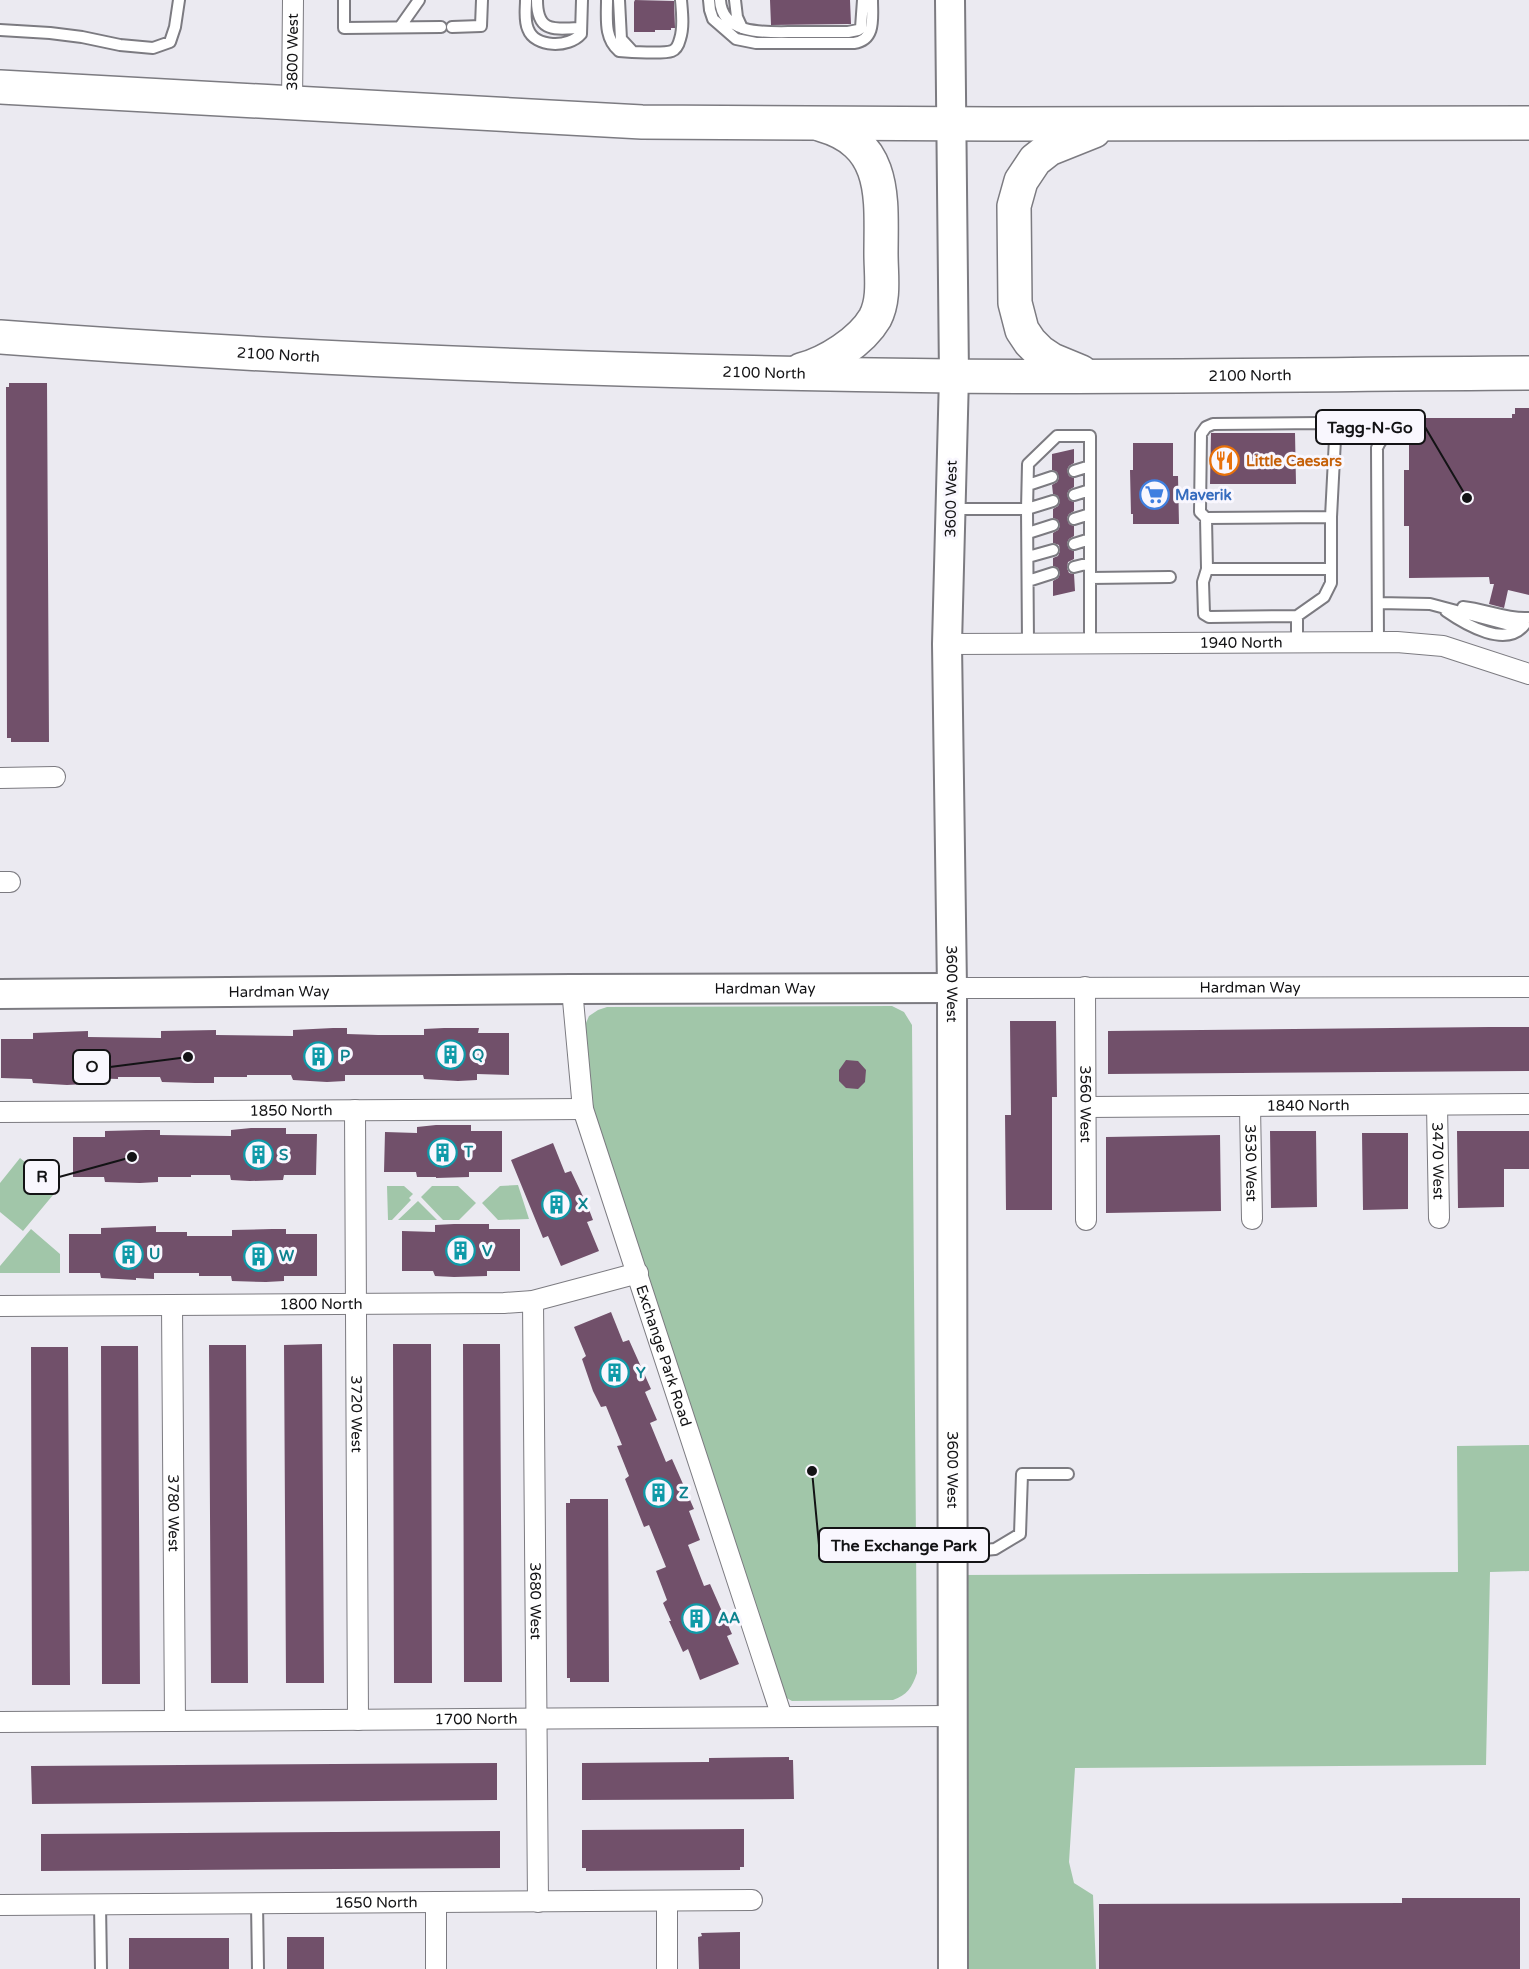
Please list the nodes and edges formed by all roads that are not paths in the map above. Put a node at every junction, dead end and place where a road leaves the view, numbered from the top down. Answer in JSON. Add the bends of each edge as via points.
{"nodes":[{"id":1,"x":179,"y":0,"type":"edge"},
{"id":2,"x":293,"y":0,"type":"edge"},
{"id":3,"x":344,"y":0,"type":"edge"},
{"id":4,"x":419,"y":0,"type":"edge"},
{"id":5,"x":482,"y":0,"type":"edge"},
{"id":6,"x":526,"y":0,"type":"edge"},
{"id":7,"x":537,"y":0,"type":"edge"},
{"id":8,"x":582,"y":0,"type":"edge"},
{"id":9,"x":607,"y":0,"type":"edge"},
{"id":10,"x":619,"y":0,"type":"edge"},
{"id":11,"x":681,"y":0,"type":"edge"},
{"id":12,"x":710,"y":0,"type":"edge"},
{"id":13,"x":720,"y":0,"type":"edge"},
{"id":14,"x":735,"y":0,"type":"edge"},
{"id":15,"x":863,"y":0,"type":"edge"},
{"id":16,"x":872,"y":0,"type":"edge"},
{"id":17,"x":950,"y":0,"type":"edge"},
{"id":18,"x":399,"y":27,"type":"junction"},
{"id":19,"x":581,"y":28,"type":"junction"},
{"id":20,"x":742,"y":28,"type":"junction"},
{"id":21,"x":0,"y":30,"type":"edge"},
{"id":22,"x":633,"y":52,"type":"junction"},
{"id":23,"x":1,"y":86,"type":"edge"},
{"id":24,"x":292,"y":104,"type":"junction"},
{"id":25,"x":817,"y":123,"type":"junction"},
{"id":26,"x":951,"y":123,"type":"junction"},
{"id":27,"x":1529,"y":123,"type":"edge"},
{"id":28,"x":1122,"y":124,"type":"junction"},
{"id":29,"x":0,"y":337,"type":"edge"},
{"id":30,"x":790,"y":373,"type":"junction"},
{"id":31,"x":1529,"y":373,"type":"edge"},
{"id":32,"x":1092,"y":375,"type":"junction"},
{"id":33,"x":954,"y":376,"type":"junction"},
{"id":34,"x":1408,"y":430,"type":"dead end"},
{"id":35,"x":1090,"y":466,"type":"junction"},
{"id":36,"x":1074,"y":471,"type":"dead end"},
{"id":37,"x":1052,"y":477,"type":"dead end"},
{"id":38,"x":1028,"y":484,"type":"junction"},
{"id":39,"x":1090,"y":490,"type":"junction"},
{"id":40,"x":1074,"y":495,"type":"dead end"},
{"id":41,"x":1053,"y":501,"type":"dead end"},
{"id":42,"x":950,"y":509,"type":"junction"},
{"id":43,"x":1028,"y":509,"type":"junction"},
{"id":44,"x":1090,"y":514,"type":"junction"},
{"id":45,"x":1331,"y":517,"type":"junction"},
{"id":46,"x":1206,"y":518,"type":"junction"},
{"id":47,"x":1074,"y":519,"type":"dead end"},
{"id":48,"x":1053,"y":525,"type":"dead end"},
{"id":49,"x":1028,"y":532,"type":"junction"},
{"id":50,"x":1090,"y":539,"type":"junction"},
{"id":51,"x":1074,"y":544,"type":"dead end"},
{"id":52,"x":1053,"y":550,"type":"dead end"},
{"id":53,"x":1028,"y":557,"type":"junction"},
{"id":54,"x":1090,"y":563,"type":"junction"},
{"id":55,"x":1074,"y":567,"type":"dead end"},
{"id":56,"x":1207,"y":569,"type":"junction"},
{"id":57,"x":1331,"y":569,"type":"junction"},
{"id":58,"x":1053,"y":573,"type":"dead end"},
{"id":59,"x":1170,"y":577,"type":"dead end"},
{"id":60,"x":1090,"y":578,"type":"junction"},
{"id":61,"x":1028,"y":581,"type":"junction"},
{"id":62,"x":1378,"y":603,"type":"junction"},
{"id":63,"x":1438,"y":606,"type":"junction"},
{"id":64,"x":1297,"y":616,"type":"junction"},
{"id":65,"x":1528,"y":617,"type":"edge"},
{"id":66,"x":1297,"y":642,"type":"junction"},
{"id":67,"x":1378,"y":642,"type":"junction"},
{"id":68,"x":1028,"y":643,"type":"junction"},
{"id":69,"x":1090,"y":643,"type":"junction"},
{"id":70,"x":947,"y":644,"type":"junction"},
{"id":71,"x":1529,"y":674,"type":"edge"},
{"id":72,"x":55,"y":777,"type":"dead end"},
{"id":73,"x":0,"y":778,"type":"edge"},
{"id":74,"x":1085,"y":987,"type":"junction"},
{"id":75,"x":1529,"y":987,"type":"edge"},
{"id":76,"x":952,"y":988,"type":"junction"},
{"id":77,"x":572,"y":989,"type":"junction"},
{"id":78,"x":0,"y":994,"type":"edge"},
{"id":79,"x":1437,"y":1104,"type":"junction"},
{"id":80,"x":1529,"y":1104,"type":"edge"},
{"id":81,"x":1250,"y":1106,"type":"junction"},
{"id":82,"x":1086,"y":1107,"type":"junction"},
{"id":83,"x":583,"y":1109,"type":"junction"},
{"id":84,"x":355,"y":1110,"type":"junction"},
{"id":85,"x":0,"y":1112,"type":"edge"},
{"id":86,"x":1439,"y":1218,"type":"dead end"},
{"id":87,"x":1252,"y":1219,"type":"dead end"},
{"id":88,"x":1086,"y":1220,"type":"dead end"},
{"id":89,"x":638,"y":1274,"type":"junction"},
{"id":90,"x":533,"y":1301,"type":"junction"},
{"id":91,"x":356,"y":1304,"type":"junction"},
{"id":92,"x":172,"y":1305,"type":"junction"},
{"id":93,"x":0,"y":1306,"type":"edge"},
{"id":94,"x":1068,"y":1474,"type":"dead end"},
{"id":95,"x":953,"y":1553,"type":"junction"},
{"id":96,"x":952,"y":1716,"type":"junction"},
{"id":97,"x":782,"y":1717,"type":"junction"},
{"id":98,"x":537,"y":1718,"type":"junction"},
{"id":99,"x":358,"y":1720,"type":"junction"},
{"id":100,"x":175,"y":1721,"type":"junction"},
{"id":101,"x":0,"y":1722,"type":"edge"},
{"id":102,"x":752,"y":1900,"type":"dead end"},
{"id":103,"x":667,"y":1901,"type":"junction"},
{"id":104,"x":436,"y":1902,"type":"junction"},
{"id":105,"x":538,"y":1902,"type":"junction"},
{"id":106,"x":257,"y":1903,"type":"junction"},
{"id":107,"x":100,"y":1904,"type":"junction"},
{"id":108,"x":0,"y":1905,"type":"edge"},
{"id":109,"x":101,"y":1969,"type":"edge"},
{"id":110,"x":258,"y":1969,"type":"edge"},
{"id":111,"x":436,"y":1969,"type":"edge"},
{"id":112,"x":668,"y":1969,"type":"edge"},
{"id":113,"x":953,"y":1969,"type":"edge"}],
"edges":[{"from":1,"to":21,"type":"lane","via":[[170,42],[153,48],[61,34]]},
{"from":2,"to":24,"type":"street","name":"3800 West"},
{"from":3,"to":18,"type":"lane","via":[[344,28]]},
{"from":4,"to":18,"type":"lane"},
{"from":5,"to":18,"type":"lane","via":[[481,26]]},
{"from":6,"to":19,"type":"lane","via":[[528,30],[534,38],[543,42],[572,42]]},
{"from":7,"to":19,"type":"lane","via":[[543,25]]},
{"from":8,"to":19,"type":"lane"},
{"from":9,"to":22,"type":"lane","via":[[609,39],[619,51]]},
{"from":10,"to":22,"type":"lane","via":[[621,39]]},
{"from":11,"to":22,"type":"lane","via":[[682,31],[677,47],[673,51]]},
{"from":12,"to":16,"type":"lane","via":[[713,19],[736,39],[756,43],[854,43],[866,39],[872,27]]},
{"from":13,"to":20,"type":"lane","via":[[721,11],[728,20]]},
{"from":14,"to":20,"type":"lane"},
{"from":15,"to":20,"type":"lane","via":[[861,28],[854,32],[754,32]]},
{"from":17,"to":26,"type":"street","name":"3600 West"},
{"from":23,"to":24,"type":"highway"},
{"from":24,"to":25,"type":"highway","via":[[642,122]]},
{"from":25,"to":26,"type":"highway"},
{"from":25,"to":30,"type":"highway","via":[[852,140],[878,175],[881,297],[875,318],[853,342],[825,361]]},
{"from":26,"to":28,"type":"highway"},
{"from":26,"to":33,"type":"street","name":"3600 West"},
{"from":27,"to":28,"type":"highway"},
{"from":28,"to":32,"type":"highway","via":[[1049,149],[1035,160],[1021,181],[1014,206],[1015,303],[1022,330],[1040,352],[1064,366]]},
{"from":29,"to":30,"type":"highway","name":"2100 North","via":[[352,359]]},
{"from":30,"to":33,"type":"highway","name":"2100 North"},
{"from":31,"to":32,"type":"highway","name":"2100 North"},
{"from":32,"to":33,"type":"highway","name":"2100 North"},
{"from":33,"to":42,"type":"street","name":"3600 West"},
{"from":34,"to":62,"type":"lane","via":[[1390,432],[1377,448]]},
{"from":35,"to":36,"type":"lane"},
{"from":35,"to":38,"type":"lane","via":[[1090,436],[1057,436],[1028,464]]},
{"from":35,"to":39,"type":"lane"},
{"from":37,"to":38,"type":"lane"},
{"from":38,"to":43,"type":"lane"},
{"from":39,"to":40,"type":"lane"},
{"from":39,"to":44,"type":"lane"},
{"from":41,"to":43,"type":"lane"},
{"from":42,"to":43,"type":"lane"},
{"from":42,"to":70,"type":"street","name":"3600 West"},
{"from":43,"to":49,"type":"lane"},
{"from":44,"to":47,"type":"lane"},
{"from":44,"to":50,"type":"lane"},
{"from":45,"to":46,"type":"lane"},
{"from":45,"to":46,"type":"lane","via":[[1334,430],[1320,423],[1214,424],[1206,428],[1201,434],[1200,512]]},
{"from":45,"to":57,"type":"lane"},
{"from":46,"to":56,"type":"lane"},
{"from":48,"to":49,"type":"lane"},
{"from":49,"to":53,"type":"lane"},
{"from":50,"to":51,"type":"lane"},
{"from":50,"to":54,"type":"lane"},
{"from":52,"to":53,"type":"lane"},
{"from":53,"to":61,"type":"lane"},
{"from":54,"to":55,"type":"lane"},
{"from":54,"to":60,"type":"lane"},
{"from":56,"to":57,"type":"lane"},
{"from":56,"to":64,"type":"lane","via":[[1203,582],[1204,614],[1209,617]]},
{"from":57,"to":64,"type":"lane","via":[[1331,583],[1324,597]]},
{"from":58,"to":61,"type":"lane"},
{"from":59,"to":60,"type":"lane"},
{"from":60,"to":69,"type":"lane"},
{"from":61,"to":68,"type":"lane"},
{"from":62,"to":63,"type":"lane"},
{"from":62,"to":67,"type":"lane"},
{"from":63,"to":65,"type":"lane"},
{"from":63,"to":65,"type":"lane","via":[[1472,626],[1502,636],[1520,630]]},
{"from":64,"to":66,"type":"lane"},
{"from":66,"to":67,"type":"street","name":"1940 North"},
{"from":66,"to":69,"type":"street","name":"1940 North"},
{"from":67,"to":71,"type":"street","name":"1940 North","via":[[1443,646]]},
{"from":68,"to":69,"type":"street","name":"1940 North"},
{"from":68,"to":70,"type":"street","name":"1940 North"},
{"from":70,"to":76,"type":"street","name":"3600 West"},
{"from":72,"to":73,"type":"street"},
{"from":74,"to":75,"type":"street","name":"Hardman Way"},
{"from":74,"to":76,"type":"street","name":"Hardman Way"},
{"from":74,"to":82,"type":"street","name":"3560 West"},
{"from":76,"to":77,"type":"street","name":"Hardman Way"},
{"from":76,"to":95,"type":"street","name":"3600 West"},
{"from":77,"to":78,"type":"street","name":"Hardman Way"},
{"from":77,"to":83,"type":"street","name":"Exchange Park Road"},
{"from":79,"to":80,"type":"street","name":"1840 North"},
{"from":79,"to":81,"type":"street","name":"1840 North"},
{"from":79,"to":86,"type":"street","name":"3470 West"},
{"from":81,"to":82,"type":"street","name":"1840 North"},
{"from":81,"to":87,"type":"street","name":"3530 West"},
{"from":82,"to":88,"type":"street","name":"3560 West"},
{"from":83,"to":84,"type":"street","name":"1850 North"},
{"from":83,"to":89,"type":"street","name":"Exchange Park Road"},
{"from":84,"to":85,"type":"street","name":"1850 North"},
{"from":84,"to":91,"type":"street","name":"3720 West"},
{"from":89,"to":90,"type":"street","name":"1800 North"},
{"from":89,"to":97,"type":"street","name":"Exchange Park Road"},
{"from":90,"to":91,"type":"street","name":"1800 North"},
{"from":90,"to":98,"type":"street","name":"3680 West"},
{"from":91,"to":92,"type":"street","name":"1800 North"},
{"from":91,"to":99,"type":"street","name":"3720 West"},
{"from":92,"to":93,"type":"street","name":"1800 North"},
{"from":92,"to":100,"type":"street","name":"3780 West"},
{"from":94,"to":95,"type":"lane","via":[[1022,1474],[1020,1534],[994,1549]]},
{"from":95,"to":96,"type":"street","name":"3600 West"},
{"from":96,"to":97,"type":"street","name":"1700 North"},
{"from":96,"to":113,"type":"street","name":"3600 West"},
{"from":97,"to":98,"type":"street","name":"1700 North"},
{"from":98,"to":99,"type":"street","name":"1700 North"},
{"from":98,"to":105,"type":"street","name":"3680 West"},
{"from":99,"to":100,"type":"street","name":"1700 North"},
{"from":100,"to":101,"type":"street","name":"1700 North"},
{"from":102,"to":103,"type":"street","name":"1650 North"},
{"from":103,"to":105,"type":"street","name":"1650 North"},
{"from":103,"to":112,"type":"street"},
{"from":104,"to":105,"type":"street","name":"1650 North"},
{"from":104,"to":106,"type":"street","name":"1650 North"},
{"from":104,"to":111,"type":"street"},
{"from":106,"to":107,"type":"street","name":"1650 North"},
{"from":106,"to":110,"type":"lane"},
{"from":107,"to":108,"type":"street","name":"1650 North"},
{"from":107,"to":109,"type":"lane"}]}
